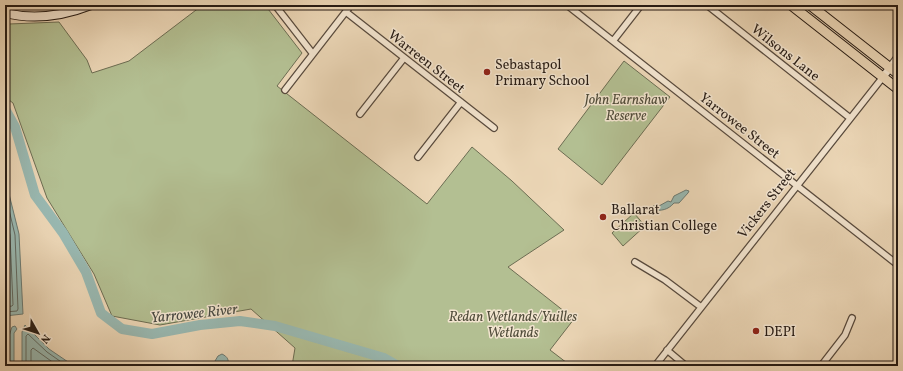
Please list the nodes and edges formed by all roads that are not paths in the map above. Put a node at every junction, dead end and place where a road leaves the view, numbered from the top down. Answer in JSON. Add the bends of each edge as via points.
{"nodes":[{"id":1,"x":90,"y":5,"type":"edge"},
{"id":2,"x":275,"y":5,"type":"edge"},
{"id":3,"x":351,"y":5,"type":"edge"},
{"id":4,"x":567,"y":5,"type":"edge"},
{"id":5,"x":641,"y":5,"type":"edge"},
{"id":6,"x":707,"y":5,"type":"edge"},
{"id":7,"x":791,"y":5,"type":"edge"},
{"id":8,"x":810,"y":5,"type":"edge"},
{"id":9,"x":346,"y":12,"type":"junction"},
{"id":10,"x":5,"y":13,"type":"edge"},
{"id":11,"x":613,"y":41,"type":"junction"},
{"id":12,"x":312,"y":54,"type":"junction"},
{"id":13,"x":898,"y":57,"type":"edge"},
{"id":14,"x":404,"y":58,"type":"junction"},
{"id":15,"x":890,"y":68,"type":"junction"},
{"id":16,"x":898,"y":74,"type":"edge"},
{"id":17,"x":883,"y":77,"type":"junction"},
{"id":18,"x":898,"y":89,"type":"edge"},
{"id":19,"x":285,"y":90,"type":"dead end"},
{"id":20,"x":461,"y":102,"type":"junction"},
{"id":21,"x":360,"y":114,"type":"dead end"},
{"id":22,"x":850,"y":118,"type":"junction"},
{"id":23,"x":494,"y":128,"type":"dead end"},
{"id":24,"x":418,"y":157,"type":"dead end"},
{"id":25,"x":796,"y":185,"type":"junction"},
{"id":26,"x":635,"y":262,"type":"dead end"},
{"id":27,"x":898,"y":265,"type":"edge"},
{"id":28,"x":701,"y":307,"type":"junction"},
{"id":29,"x":852,"y":318,"type":"dead end"},
{"id":30,"x":667,"y":350,"type":"junction"},
{"id":31,"x":654,"y":366,"type":"edge"},
{"id":32,"x":686,"y":366,"type":"edge"},
{"id":33,"x":821,"y":366,"type":"edge"}],
"edges":[{"from":1,"to":10,"type":"main road","via":[[64,14],[42,17]]},
{"from":2,"to":12,"type":"street"},
{"from":3,"to":9,"type":"street"},
{"from":4,"to":11,"type":"street","name":"Yarrowee Street"},
{"from":5,"to":11,"type":"street"},
{"from":6,"to":22,"type":"street","name":"Wilsons Lane"},
{"from":7,"to":17,"type":"highway"},
{"from":8,"to":15,"type":"highway"},
{"from":9,"to":12,"type":"street"},
{"from":9,"to":14,"type":"street","name":"Warreen Street"},
{"from":11,"to":25,"type":"street","name":"Yarrowee Street"},
{"from":12,"to":19,"type":"street"},
{"from":13,"to":15,"type":"street","name":"Vickers Street"},
{"from":14,"to":20,"type":"street","name":"Warreen Street"},
{"from":14,"to":21,"type":"street"},
{"from":15,"to":16,"type":"highway"},
{"from":15,"to":17,"type":"street","name":"Vickers Street"},
{"from":17,"to":18,"type":"highway"},
{"from":17,"to":22,"type":"street","name":"Vickers Street"},
{"from":20,"to":23,"type":"street","name":"Warreen Street"},
{"from":20,"to":24,"type":"street"},
{"from":22,"to":25,"type":"street","name":"Vickers Street"},
{"from":25,"to":27,"type":"street","name":"Yarrowee Street"},
{"from":25,"to":28,"type":"street","name":"Vickers Street"},
{"from":26,"to":28,"type":"street","via":[[665,280]]},
{"from":28,"to":30,"type":"street","name":"Vickers Street"},
{"from":29,"to":33,"type":"street","via":[[846,334]]},
{"from":30,"to":31,"type":"street","name":"Vickers Street"},
{"from":30,"to":32,"type":"street"}]}
